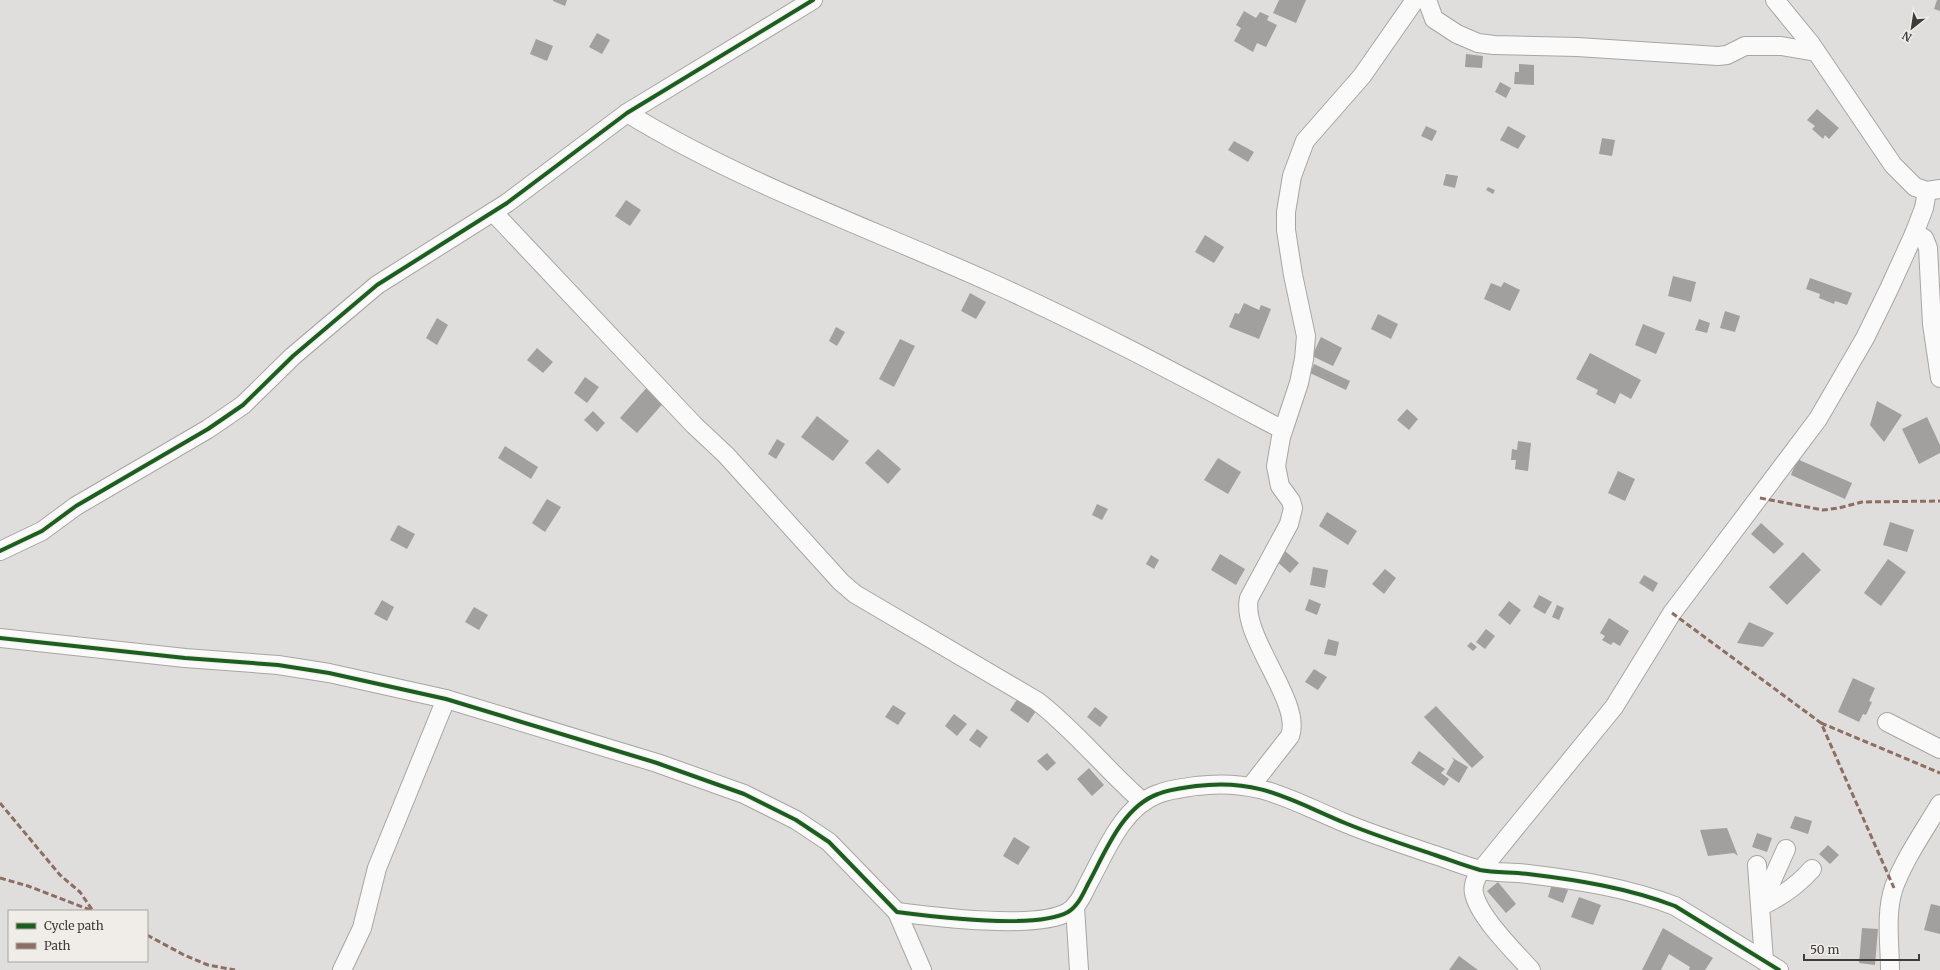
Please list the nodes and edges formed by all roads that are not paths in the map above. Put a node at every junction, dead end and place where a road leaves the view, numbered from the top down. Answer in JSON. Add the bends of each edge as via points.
{"nodes":[{"id":1,"x":813,"y":0,"type":"edge"},
{"id":2,"x":1415,"y":0,"type":"edge"},
{"id":3,"x":1427,"y":0,"type":"edge"},
{"id":4,"x":1775,"y":0,"type":"edge"},
{"id":5,"x":1816,"y":52,"type":"junction"},
{"id":6,"x":627,"y":112,"type":"junction"},
{"id":7,"x":1934,"y":190,"type":"edge"},
{"id":8,"x":493,"y":212,"type":"junction"},
{"id":9,"x":1914,"y":234,"type":"junction"},
{"id":10,"x":1940,"y":378,"type":"edge"},
{"id":11,"x":1283,"y":430,"type":"junction"},
{"id":12,"x":0,"y":551,"type":"edge"},
{"id":13,"x":0,"y":638,"type":"edge"},
{"id":14,"x":446,"y":699,"type":"junction"},
{"id":15,"x":1887,"y":722,"type":"dead end"},
{"id":16,"x":1940,"y":749,"type":"edge"},
{"id":17,"x":1251,"y":786,"type":"junction"},
{"id":18,"x":1143,"y":802,"type":"junction"},
{"id":19,"x":1940,"y":804,"type":"edge"},
{"id":20,"x":1786,"y":849,"type":"dead end"},
{"id":21,"x":1757,"y":865,"type":"dead end"},
{"id":22,"x":1812,"y":869,"type":"dead end"},
{"id":23,"x":1481,"y":870,"type":"junction"},
{"id":24,"x":1760,"y":906,"type":"junction"},
{"id":25,"x":1075,"y":907,"type":"junction"},
{"id":26,"x":897,"y":912,"type":"junction"},
{"id":27,"x":1772,"y":966,"type":"edge"},
{"id":28,"x":342,"y":970,"type":"edge"},
{"id":29,"x":922,"y":970,"type":"edge"},
{"id":30,"x":1079,"y":970,"type":"edge"},
{"id":31,"x":1531,"y":970,"type":"edge"},
{"id":32,"x":1890,"y":970,"type":"edge"}],
"edges":[{"from":1,"to":6,"type":"street"},
{"from":2,"to":11,"type":"street","via":[[1362,76],[1306,141],[1292,176],[1286,230],[1306,336],[1299,383]]},
{"from":3,"to":5,"type":"street","via":[[1434,19],[1457,34],[1478,43],[1577,46],[1718,56],[1727,55],[1745,46],[1781,46]]},
{"from":4,"to":5,"type":"street"},
{"from":5,"to":7,"type":"street","via":[[1893,165],[1915,187]]},
{"from":6,"to":8,"type":"street"},
{"from":6,"to":11,"type":"street","via":[[692,149],[764,184],[1075,321]]},
{"from":7,"to":9,"type":"street"},
{"from":8,"to":12,"type":"street","via":[[377,285],[293,356],[243,405],[182,445],[76,506],[42,531]]},
{"from":8,"to":18,"type":"street","via":[[694,425],[726,455],[841,582],[855,594],[1037,701],[1058,717],[1103,765]]},
{"from":9,"to":10,"type":"street","via":[[1924,238],[1928,248],[1932,324]]},
{"from":9,"to":23,"type":"street","via":[[1864,338],[1818,419],[1672,613],[1614,707]]},
{"from":11,"to":17,"type":"street","via":[[1276,466],[1280,486],[1291,501],[1292,515],[1247,606],[1250,623],[1287,704],[1293,729]]},
{"from":13,"to":14,"type":"street","via":[[302,668]]},
{"from":14,"to":26,"type":"street","via":[[657,763],[744,794],[796,820],[829,842]]},
{"from":14,"to":28,"type":"street","via":[[377,868],[360,931]]},
{"from":15,"to":16,"type":"street"},
{"from":17,"to":18,"type":"street","via":[[1224,784],[1180,789],[1160,793]]},
{"from":17,"to":23,"type":"street","via":[[1273,792],[1376,835]]},
{"from":18,"to":25,"type":"street","via":[[1117,831]]},
{"from":19,"to":32,"type":"street","via":[[1908,858],[1894,888],[1890,915]]},
{"from":20,"to":24,"type":"street"},
{"from":21,"to":24,"type":"street"},
{"from":22,"to":24,"type":"street","via":[[1800,883]]},
{"from":23,"to":27,"type":"street","via":[[1600,884],[1643,894],[1676,906]]},
{"from":23,"to":31,"type":"street","via":[[1474,881],[1477,903]]},
{"from":24,"to":27,"type":"street"},
{"from":25,"to":26,"type":"street","via":[[1059,916],[1030,920],[975,919]]},
{"from":25,"to":30,"type":"street"},
{"from":26,"to":29,"type":"street"}]}
